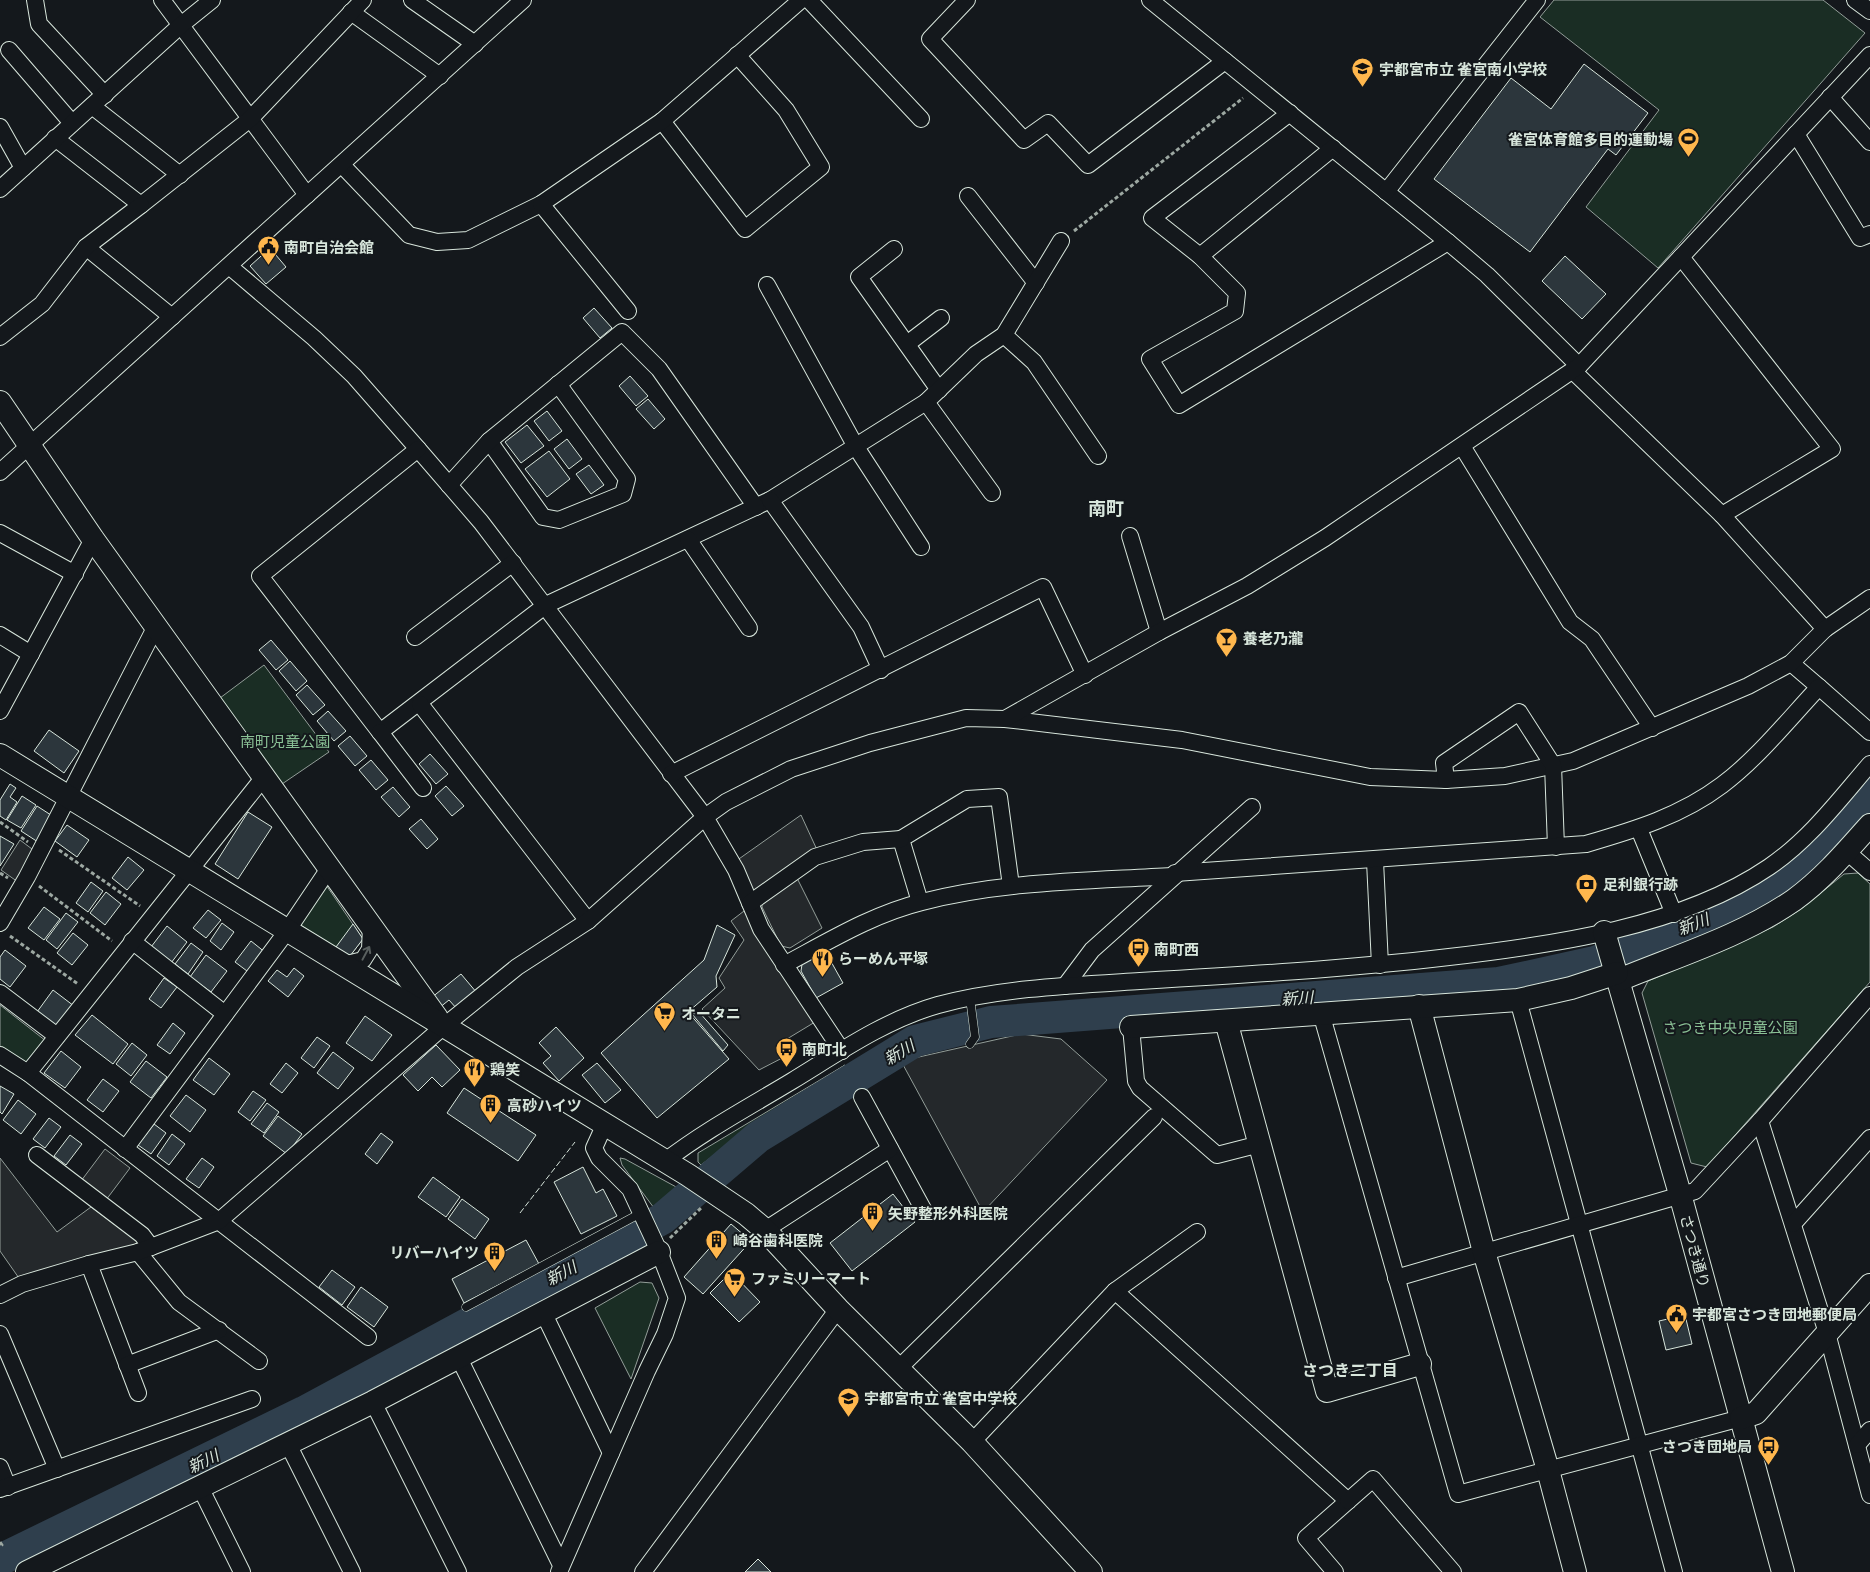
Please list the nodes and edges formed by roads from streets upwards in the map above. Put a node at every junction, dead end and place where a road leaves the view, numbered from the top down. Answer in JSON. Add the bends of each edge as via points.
{"nodes":[{"id":1,"x":35,"y":0,"type":"edge"},
{"id":2,"x":162,"y":0,"type":"edge"},
{"id":3,"x":212,"y":0,"type":"edge"},
{"id":4,"x":412,"y":0,"type":"edge"},
{"id":5,"x":523,"y":0,"type":"edge"},
{"id":6,"x":801,"y":0,"type":"edge"},
{"id":7,"x":809,"y":0,"type":"edge"},
{"id":8,"x":967,"y":0,"type":"edge"},
{"id":9,"x":1150,"y":0,"type":"edge"},
{"id":10,"x":1537,"y":0,"type":"edge"},
{"id":11,"x":1855,"y":0,"type":"edge"},
{"id":12,"x":359,"y":3,"type":"edge"},
{"id":13,"x":1870,"y":12,"type":"edge"},
{"id":14,"x":181,"y":25,"type":"junction"},
{"id":15,"x":474,"y":44,"type":"junction"},
{"id":16,"x":9,"y":50,"type":"dead end"},
{"id":17,"x":737,"y":55,"type":"junction"},
{"id":18,"x":1870,"y":55,"type":"edge"},
{"id":19,"x":1224,"y":61,"type":"junction"},
{"id":20,"x":440,"y":76,"type":"junction"},
{"id":21,"x":1830,"y":97,"type":"junction"},
{"id":22,"x":98,"y":101,"type":"junction"},
{"id":23,"x":1290,"y":113,"type":"junction"},
{"id":24,"x":250,"y":119,"type":"junction"},
{"id":25,"x":921,"y":119,"type":"dead end"},
{"id":26,"x":662,"y":121,"type":"junction"},
{"id":27,"x":72,"y":123,"type":"junction"},
{"id":28,"x":0,"y":128,"type":"edge"},
{"id":29,"x":1796,"y":134,"type":"junction"},
{"id":30,"x":55,"y":138,"type":"junction"},
{"id":31,"x":1870,"y":142,"type":"edge"},
{"id":32,"x":1333,"y":148,"type":"junction"},
{"id":33,"x":342,"y":166,"type":"junction"},
{"id":34,"x":22,"y":168,"type":"junction"},
{"id":35,"x":180,"y":175,"type":"junction"},
{"id":36,"x":0,"y":189,"type":"edge"},
{"id":37,"x":1386,"y":192,"type":"junction"},
{"id":38,"x":307,"y":195,"type":"junction"},
{"id":39,"x":968,"y":196,"type":"dead end"},
{"id":40,"x":541,"y":204,"type":"junction"},
{"id":41,"x":141,"y":205,"type":"junction"},
{"id":42,"x":1870,"y":234,"type":"edge"},
{"id":43,"x":1061,"y":241,"type":"road end"},
{"id":44,"x":1448,"y":242,"type":"junction"},
{"id":45,"x":86,"y":248,"type":"junction"},
{"id":46,"x":894,"y":249,"type":"dead end"},
{"id":47,"x":1200,"y":256,"type":"junction"},
{"id":48,"x":1681,"y":257,"type":"junction"},
{"id":49,"x":229,"y":266,"type":"junction"},
{"id":50,"x":1036,"y":283,"type":"junction"},
{"id":51,"x":767,"y":285,"type":"dead end"},
{"id":52,"x":628,"y":311,"type":"dead end"},
{"id":53,"x":172,"y":317,"type":"junction"},
{"id":54,"x":941,"y":318,"type":"dead end"},
{"id":55,"x":1004,"y":335,"type":"junction"},
{"id":56,"x":0,"y":337,"type":"edge"},
{"id":57,"x":906,"y":344,"type":"junction"},
{"id":58,"x":1576,"y":368,"type":"junction"},
{"id":59,"x":558,"y":384,"type":"junction"},
{"id":60,"x":939,"y":390,"type":"junction"},
{"id":61,"x":0,"y":402,"type":"edge"},
{"id":62,"x":926,"y":402,"type":"junction"},
{"id":63,"x":488,"y":441,"type":"junction"},
{"id":64,"x":30,"y":445,"type":"junction"},
{"id":65,"x":1462,"y":446,"type":"junction"},
{"id":66,"x":856,"y":447,"type":"junction"},
{"id":67,"x":418,"y":449,"type":"junction"},
{"id":68,"x":1098,"y":456,"type":"dead end"},
{"id":69,"x":0,"y":472,"type":"edge"},
{"id":70,"x":449,"y":485,"type":"junction"},
{"id":71,"x":992,"y":493,"type":"dead end"},
{"id":72,"x":763,"y":503,"type":"junction"},
{"id":73,"x":1722,"y":515,"type":"junction"},
{"id":74,"x":0,"y":532,"type":"edge"},
{"id":75,"x":1130,"y":536,"type":"dead end"},
{"id":76,"x":93,"y":539,"type":"junction"},
{"id":77,"x":688,"y":539,"type":"junction"},
{"id":78,"x":921,"y":547,"type":"dead end"},
{"id":79,"x":512,"y":563,"type":"junction"},
{"id":80,"x":74,"y":574,"type":"junction"},
{"id":81,"x":1869,"y":600,"type":"edge"},
{"id":82,"x":546,"y":606,"type":"junction"},
{"id":83,"x":156,"y":626,"type":"junction"},
{"id":84,"x":749,"y":628,"type":"dead end"},
{"id":85,"x":1826,"y":629,"type":"junction"},
{"id":86,"x":1159,"y":632,"type":"junction"},
{"id":87,"x":0,"y":635,"type":"edge"},
{"id":88,"x":415,"y":637,"type":"dead end"},
{"id":89,"x":31,"y":654,"type":"junction"},
{"id":90,"x":1791,"y":663,"type":"junction"},
{"id":91,"x":880,"y":670,"type":"junction"},
{"id":92,"x":1085,"y":675,"type":"junction"},
{"id":93,"x":1819,"y":687,"type":"junction"},
{"id":94,"x":420,"y":704,"type":"junction"},
{"id":95,"x":0,"y":711,"type":"edge"},
{"id":96,"x":1006,"y":719,"type":"junction"},
{"id":97,"x":1652,"y":728,"type":"junction"},
{"id":98,"x":380,"y":732,"type":"junction"},
{"id":99,"x":1870,"y":732,"type":"edge"},
{"id":100,"x":0,"y":755,"type":"edge"},
{"id":101,"x":1870,"y":764,"type":"edge"},
{"id":102,"x":1553,"y":765,"type":"junction"},
{"id":103,"x":671,"y":774,"type":"junction"},
{"id":104,"x":264,"y":777,"type":"junction"},
{"id":105,"x":1446,"y":780,"type":"junction"},
{"id":106,"x":423,"y":788,"type":"dead end"},
{"id":107,"x":67,"y":796,"type":"junction"},
{"id":108,"x":1252,"y":806,"type":"dead end"},
{"id":109,"x":706,"y":817,"type":"junction"},
{"id":110,"x":1870,"y":825,"type":"edge"},
{"id":111,"x":1639,"y":829,"type":"junction"},
{"id":112,"x":901,"y":839,"type":"junction"},
{"id":113,"x":1556,"y":847,"type":"junction"},
{"id":114,"x":1846,"y":851,"type":"junction"},
{"id":115,"x":1375,"y":861,"type":"junction"},
{"id":116,"x":330,"y":867,"type":"junction"},
{"id":117,"x":188,"y":870,"type":"junction"},
{"id":118,"x":1870,"y":872,"type":"edge"},
{"id":119,"x":1174,"y":875,"type":"junction"},
{"id":120,"x":1011,"y":886,"type":"junction"},
{"id":121,"x":920,"y":902,"type":"junction"},
{"id":122,"x":750,"y":903,"type":"junction"},
{"id":123,"x":1674,"y":914,"type":"junction"},
{"id":124,"x":588,"y":921,"type":"junction"},
{"id":125,"x":371,"y":926,"type":"junction"},
{"id":126,"x":4,"y":929,"type":"edge"},
{"id":127,"x":287,"y":931,"type":"junction"},
{"id":128,"x":128,"y":946,"type":"junction"},
{"id":129,"x":1613,"y":959,"type":"junction"},
{"id":130,"x":343,"y":965,"type":"junction"},
{"id":131,"x":784,"y":965,"type":"junction"},
{"id":132,"x":1380,"y":965,"type":"junction"},
{"id":133,"x":1065,"y":986,"type":"junction"},
{"id":134,"x":0,"y":993,"type":"edge"},
{"id":135,"x":1870,"y":994,"type":"edge"},
{"id":136,"x":1518,"y":1000,"type":"junction"},
{"id":137,"x":1419,"y":1006,"type":"junction"},
{"id":138,"x":1321,"y":1013,"type":"junction"},
{"id":139,"x":225,"y":1014,"type":"junction"},
{"id":140,"x":1226,"y":1022,"type":"junction"},
{"id":141,"x":443,"y":1026,"type":"junction"},
{"id":142,"x":1131,"y":1027,"type":"joint"},
{"id":143,"x":57,"y":1036,"type":"junction"},
{"id":144,"x":842,"y":1050,"type":"junction"},
{"id":145,"x":0,"y":1055,"type":"edge"},
{"id":146,"x":28,"y":1073,"type":"junction"},
{"id":147,"x":862,"y":1097,"type":"dead end"},
{"id":148,"x":1154,"y":1117,"type":"dead end"},
{"id":149,"x":1760,"y":1121,"type":"junction"},
{"id":150,"x":604,"y":1126,"type":"junction"},
{"id":151,"x":1870,"y":1138,"type":"edge"},
{"id":152,"x":1260,"y":1144,"type":"junction"},
{"id":153,"x":125,"y":1149,"type":"junction"},
{"id":154,"x":890,"y":1149,"type":"junction"},
{"id":155,"x":37,"y":1155,"type":"dead end"},
{"id":156,"x":664,"y":1162,"type":"junction"},
{"id":157,"x":1680,"y":1194,"type":"junction"},
{"id":158,"x":923,"y":1209,"type":"dead end"},
{"id":159,"x":219,"y":1221,"type":"junction"},
{"id":160,"x":1578,"y":1224,"type":"junction"},
{"id":161,"x":1793,"y":1224,"type":"junction"},
{"id":162,"x":765,"y":1230,"type":"junction"},
{"id":163,"x":1197,"y":1232,"type":"dead end"},
{"id":164,"x":144,"y":1250,"type":"junction"},
{"id":165,"x":659,"y":1251,"type":"junction"},
{"id":166,"x":1484,"y":1252,"type":"junction"},
{"id":167,"x":89,"y":1264,"type":"junction"},
{"id":168,"x":1396,"y":1278,"type":"junction"},
{"id":169,"x":1870,"y":1285,"type":"edge"},
{"id":170,"x":1115,"y":1291,"type":"junction"},
{"id":171,"x":0,"y":1295,"type":"edge"},
{"id":172,"x":838,"y":1309,"type":"junction"},
{"id":173,"x":544,"y":1314,"type":"junction"},
{"id":174,"x":219,"y":1330,"type":"junction"},
{"id":175,"x":1827,"y":1333,"type":"junction"},
{"id":176,"x":0,"y":1334,"type":"edge"},
{"id":177,"x":368,"y":1337,"type":"dead end"},
{"id":178,"x":459,"y":1358,"type":"junction"},
{"id":179,"x":259,"y":1361,"type":"dead end"},
{"id":180,"x":1420,"y":1364,"type":"junction"},
{"id":181,"x":128,"y":1365,"type":"junction"},
{"id":182,"x":898,"y":1369,"type":"junction"},
{"id":183,"x":138,"y":1393,"type":"dead end"},
{"id":184,"x":252,"y":1399,"type":"dead end"},
{"id":185,"x":373,"y":1402,"type":"junction"},
{"id":186,"x":1742,"y":1418,"type":"junction"},
{"id":187,"x":1870,"y":1430,"type":"edge"},
{"id":188,"x":287,"y":1442,"type":"junction"},
{"id":189,"x":972,"y":1442,"type":"junction"},
{"id":190,"x":1640,"y":1445,"type":"junction"},
{"id":191,"x":1857,"y":1445,"type":"junction"},
{"id":192,"x":611,"y":1453,"type":"junction"},
{"id":193,"x":0,"y":1467,"type":"edge"},
{"id":194,"x":58,"y":1469,"type":"junction"},
{"id":195,"x":1548,"y":1470,"type":"junction"},
{"id":196,"x":200,"y":1487,"type":"junction"},
{"id":197,"x":4,"y":1488,"type":"edge"},
{"id":198,"x":1870,"y":1495,"type":"edge"},
{"id":199,"x":1348,"y":1500,"type":"junction"},
{"id":200,"x":560,"y":1569,"type":"edge"},
{"id":201,"x":27,"y":1572,"type":"edge"},
{"id":202,"x":242,"y":1572,"type":"edge"},
{"id":203,"x":352,"y":1572,"type":"edge"},
{"id":204,"x":458,"y":1572,"type":"edge"},
{"id":205,"x":643,"y":1572,"type":"edge"},
{"id":206,"x":1091,"y":1572,"type":"edge"},
{"id":207,"x":1336,"y":1572,"type":"edge"},
{"id":208,"x":1453,"y":1572,"type":"edge"},
{"id":209,"x":1575,"y":1572,"type":"edge"},
{"id":210,"x":1674,"y":1572,"type":"edge"},
{"id":211,"x":1783,"y":1572,"type":"edge"}],
"edges":[{"from":1,"to":22,"type":"street","via":[[39,24]]},
{"from":2,"to":14,"type":"street"},
{"from":3,"to":14,"type":"street"},
{"from":4,"to":15,"type":"street"},
{"from":5,"to":15,"type":"street"},
{"from":6,"to":17,"type":"street"},
{"from":7,"to":25,"type":"street"},
{"from":8,"to":19,"type":"street","via":[[930,39],[1024,140],[1048,123],[1088,165]]},
{"from":9,"to":19,"type":"street"},
{"from":10,"to":37,"type":"street"},
{"from":11,"to":13,"type":"street"},
{"from":12,"to":20,"type":"street"},
{"from":12,"to":24,"type":"street"},
{"from":14,"to":22,"type":"street"},
{"from":14,"to":24,"type":"street"},
{"from":15,"to":20,"type":"street"},
{"from":16,"to":27,"type":"street"},
{"from":17,"to":26,"type":"street"},
{"from":17,"to":26,"type":"street","via":[[786,110],[821,167],[746,229]]},
{"from":18,"to":21,"type":"street"},
{"from":19,"to":23,"type":"street"},
{"from":20,"to":33,"type":"street"},
{"from":21,"to":29,"type":"street"},
{"from":21,"to":31,"type":"street"},
{"from":22,"to":27,"type":"street"},
{"from":22,"to":35,"type":"street"},
{"from":23,"to":32,"type":"street"},
{"from":23,"to":47,"type":"street","via":[[1152,218]]},
{"from":24,"to":35,"type":"street"},
{"from":24,"to":38,"type":"street"},
{"from":26,"to":40,"type":"street"},
{"from":27,"to":30,"type":"street"},
{"from":28,"to":34,"type":"street"},
{"from":29,"to":42,"type":"street","via":[[1860,238]]},
{"from":29,"to":48,"type":"street"},
{"from":30,"to":34,"type":"street"},
{"from":30,"to":41,"type":"street"},
{"from":32,"to":37,"type":"street"},
{"from":32,"to":47,"type":"street"},
{"from":33,"to":38,"type":"street"},
{"from":33,"to":40,"type":"street","via":[[409,235],[437,242],[468,240]]},
{"from":34,"to":36,"type":"street"},
{"from":35,"to":41,"type":"street"},
{"from":37,"to":44,"type":"street"},
{"from":38,"to":49,"type":"street"},
{"from":39,"to":50,"type":"street"},
{"from":40,"to":52,"type":"street"},
{"from":41,"to":45,"type":"street"},
{"from":43,"to":50,"type":"street"},
{"from":44,"to":47,"type":"street","via":[[1179,405],[1150,359],[1235,311],[1237,294]]},
{"from":44,"to":58,"type":"street","via":[[1487,275]]},
{"from":45,"to":53,"type":"street"},
{"from":45,"to":56,"type":"street","via":[[42,304]]},
{"from":46,"to":57,"type":"street","via":[[859,277]]},
{"from":48,"to":58,"type":"street"},
{"from":48,"to":73,"type":"street","via":[[1832,449]]},
{"from":49,"to":53,"type":"street"},
{"from":49,"to":67,"type":"street","via":[[354,376]]},
{"from":50,"to":55,"type":"street"},
{"from":51,"to":66,"type":"street"},
{"from":53,"to":64,"type":"street"},
{"from":54,"to":57,"type":"street"},
{"from":55,"to":60,"type":"street","via":[[976,354]]},
{"from":55,"to":68,"type":"street","via":[[1034,362]]},
{"from":57,"to":60,"type":"street"},
{"from":58,"to":65,"type":"street"},
{"from":58,"to":73,"type":"street"},
{"from":59,"to":63,"type":"street"},
{"from":59,"to":63,"type":"street","via":[[626,479],[623,494],[559,520],[543,517]]},
{"from":59,"to":72,"type":"street","via":[[622,332],[659,369]]},
{"from":60,"to":62,"type":"street"},
{"from":61,"to":64,"type":"street"},
{"from":62,"to":66,"type":"street"},
{"from":62,"to":71,"type":"street"},
{"from":63,"to":70,"type":"street"},
{"from":64,"to":69,"type":"street"},
{"from":64,"to":76,"type":"street"},
{"from":65,"to":86,"type":"street","via":[[1255,581]]},
{"from":65,"to":97,"type":"street","via":[[1570,622],[1592,639]]},
{"from":66,"to":72,"type":"street"},
{"from":66,"to":78,"type":"street"},
{"from":67,"to":70,"type":"street"},
{"from":67,"to":98,"type":"street","via":[[260,576]]},
{"from":70,"to":79,"type":"street"},
{"from":72,"to":77,"type":"street"},
{"from":72,"to":91,"type":"street","via":[[861,627]]},
{"from":73,"to":85,"type":"street"},
{"from":74,"to":80,"type":"street"},
{"from":75,"to":86,"type":"street"},
{"from":76,"to":80,"type":"street"},
{"from":76,"to":83,"type":"street"},
{"from":77,"to":82,"type":"street"},
{"from":77,"to":84,"type":"street"},
{"from":79,"to":82,"type":"street"},
{"from":79,"to":88,"type":"street"},
{"from":80,"to":89,"type":"street"},
{"from":81,"to":85,"type":"street"},
{"from":82,"to":94,"type":"street"},
{"from":82,"to":103,"type":"street"},
{"from":83,"to":104,"type":"street"},
{"from":83,"to":107,"type":"street"},
{"from":85,"to":90,"type":"street"},
{"from":86,"to":92,"type":"street"},
{"from":87,"to":89,"type":"street"},
{"from":89,"to":95,"type":"street"},
{"from":90,"to":93,"type":"street"},
{"from":90,"to":97,"type":"street","via":[[1748,686]]},
{"from":91,"to":92,"type":"street","via":[[1044,587]]},
{"from":91,"to":103,"type":"street"},
{"from":92,"to":96,"type":"street"},
{"from":93,"to":99,"type":"street"},
{"from":93,"to":111,"type":"street","via":[[1756,755],[1722,785],[1679,812]]},
{"from":94,"to":98,"type":"street"},
{"from":94,"to":124,"type":"street"},
{"from":96,"to":105,"type":"street","via":[[1182,740],[1370,777]]},
{"from":96,"to":109,"type":"street","via":[[966,718],[870,743],[791,769],[726,802]]},
{"from":97,"to":102,"type":"street","via":[[1573,761]]},
{"from":98,"to":106,"type":"street"},
{"from":100,"to":107,"type":"street"},
{"from":101,"to":123,"type":"street","via":[[1784,857],[1747,882]]},
{"from":102,"to":105,"type":"street","via":[[1505,776]]},
{"from":102,"to":105,"type":"street","via":[[1519,712],[1444,763]]},
{"from":102,"to":113,"type":"street"},
{"from":103,"to":109,"type":"street"},
{"from":104,"to":116,"type":"street"},
{"from":104,"to":117,"type":"street"},
{"from":107,"to":117,"type":"street"},
{"from":107,"to":126,"type":"street"},
{"from":108,"to":119,"type":"street"},
{"from":109,"to":122,"type":"street","via":[[736,870]]},
{"from":109,"to":124,"type":"street"},
{"from":110,"to":114,"type":"street"},
{"from":111,"to":113,"type":"street","via":[[1586,844]]},
{"from":111,"to":123,"type":"street"},
{"from":112,"to":120,"type":"street","via":[[967,799],[999,798]]},
{"from":112,"to":121,"type":"street"},
{"from":112,"to":122,"type":"street","via":[[863,842],[815,857]]},
{"from":113,"to":115,"type":"street"},
{"from":114,"to":118,"type":"street"},
{"from":114,"to":129,"type":"street","via":[[1820,879],[1768,916]]},
{"from":115,"to":119,"type":"street"},
{"from":115,"to":132,"type":"street"},
{"from":116,"to":125,"type":"street"},
{"from":116,"to":127,"type":"street"},
{"from":117,"to":127,"type":"street"},
{"from":117,"to":128,"type":"street"},
{"from":119,"to":120,"type":"street"},
{"from":119,"to":133,"type":"street","via":[[1092,950]]},
{"from":120,"to":121,"type":"street"},
{"from":121,"to":131,"type":"street","via":[[856,926]]},
{"from":122,"to":131,"type":"street","via":[[761,930]]},
{"from":123,"to":129,"type":"street"},
{"from":124,"to":141,"type":"street","via":[[517,968]]},
{"from":130,"to":125,"type":"street","one_way":true,"via":[[363,960],[370,949]]},
{"from":125,"to":141,"type":"street"},
{"from":127,"to":130,"type":"street"},
{"from":127,"to":139,"type":"street"},
{"from":128,"to":139,"type":"street"},
{"from":128,"to":143,"type":"street"},
{"from":129,"to":132,"type":"street","via":[[1522,948]]},
{"from":129,"to":136,"type":"street","via":[[1571,988]]},
{"from":129,"to":157,"type":"street","name":"さつき通り"},
{"from":130,"to":141,"type":"street"},
{"from":131,"to":144,"type":"street"},
{"from":132,"to":133,"type":"street"},
{"from":133,"to":144,"type":"street","via":[[937,1005],[893,1022]]},
{"from":134,"to":143,"type":"street"},
{"from":135,"to":149,"type":"street"},
{"from":136,"to":137,"type":"street"},
{"from":136,"to":160,"type":"street"},
{"from":137,"to":138,"type":"street"},
{"from":137,"to":166,"type":"street"},
{"from":138,"to":140,"type":"street"},
{"from":138,"to":168,"type":"street"},
{"from":139,"to":153,"type":"street"},
{"from":140,"to":142,"type":"street"},
{"from":140,"to":152,"type":"street"},
{"from":141,"to":150,"type":"street"},
{"from":141,"to":159,"type":"street"},
{"from":142,"to":152,"type":"street","via":[[1136,1081],[1140,1088],[1217,1155]]},
{"from":143,"to":146,"type":"street"},
{"from":144,"to":156,"type":"street","via":[[691,1142]]},
{"from":145,"to":146,"type":"street"},
{"from":146,"to":153,"type":"street"},
{"from":147,"to":154,"type":"street"},
{"from":148,"to":182,"type":"street"},
{"from":149,"to":157,"type":"street","via":[[1695,1190]]},
{"from":149,"to":161,"type":"street"},
{"from":150,"to":156,"type":"street"},
{"from":150,"to":165,"type":"street","via":[[594,1148],[599,1158],[630,1189]]},
{"from":151,"to":161,"type":"street"},
{"from":152,"to":180,"type":"street","via":[[1327,1391]]},
{"from":153,"to":159,"type":"street"},
{"from":154,"to":158,"type":"street"},
{"from":154,"to":162,"type":"street"},
{"from":155,"to":164,"type":"street","via":[[142,1235]]},
{"from":156,"to":162,"type":"street","via":[[716,1193]]},
{"from":157,"to":160,"type":"street"},
{"from":157,"to":186,"type":"street","name":"さつき通り"},
{"from":159,"to":164,"type":"street"},
{"from":159,"to":177,"type":"street"},
{"from":160,"to":166,"type":"street"},
{"from":160,"to":190,"type":"street"},
{"from":161,"to":175,"type":"street"},
{"from":162,"to":172,"type":"street"},
{"from":163,"to":170,"type":"street"},
{"from":164,"to":167,"type":"street"},
{"from":164,"to":174,"type":"street","via":[[179,1302]]},
{"from":165,"to":173,"type":"street"},
{"from":165,"to":192,"type":"street","via":[[677,1298],[665,1334]]},
{"from":166,"to":168,"type":"street"},
{"from":166,"to":195,"type":"street"},
{"from":167,"to":171,"type":"street","via":[[22,1284]]},
{"from":167,"to":181,"type":"street"},
{"from":168,"to":180,"type":"street"},
{"from":169,"to":175,"type":"street"},
{"from":170,"to":189,"type":"street"},
{"from":170,"to":199,"type":"street"},
{"from":172,"to":182,"type":"street"},
{"from":172,"to":205,"type":"street"},
{"from":173,"to":178,"type":"street"},
{"from":173,"to":192,"type":"street"},
{"from":174,"to":179,"type":"street"},
{"from":174,"to":181,"type":"street"},
{"from":175,"to":186,"type":"street","via":[[1756,1413]]},
{"from":175,"to":191,"type":"street"},
{"from":176,"to":194,"type":"street"},
{"from":178,"to":185,"type":"street"},
{"from":178,"to":200,"type":"street"},
{"from":180,"to":195,"type":"street","via":[[1458,1494]]},
{"from":181,"to":183,"type":"street"},
{"from":182,"to":189,"type":"street"},
{"from":184,"to":194,"type":"street"},
{"from":185,"to":188,"type":"street"},
{"from":185,"to":204,"type":"street"},
{"from":186,"to":190,"type":"street"},
{"from":186,"to":211,"type":"street","name":"さつき通り"},
{"from":187,"to":191,"type":"street"},
{"from":188,"to":196,"type":"street"},
{"from":188,"to":203,"type":"street"},
{"from":189,"to":206,"type":"street"},
{"from":190,"to":195,"type":"street"},
{"from":190,"to":210,"type":"street"},
{"from":191,"to":198,"type":"street"},
{"from":192,"to":200,"type":"street"},
{"from":193,"to":197,"type":"street"},
{"from":194,"to":197,"type":"street"},
{"from":195,"to":209,"type":"street"},
{"from":196,"to":201,"type":"street"},
{"from":196,"to":202,"type":"street"},
{"from":199,"to":207,"type":"street","via":[[1306,1538]]},
{"from":199,"to":208,"type":"street","via":[[1373,1479]]}]}
